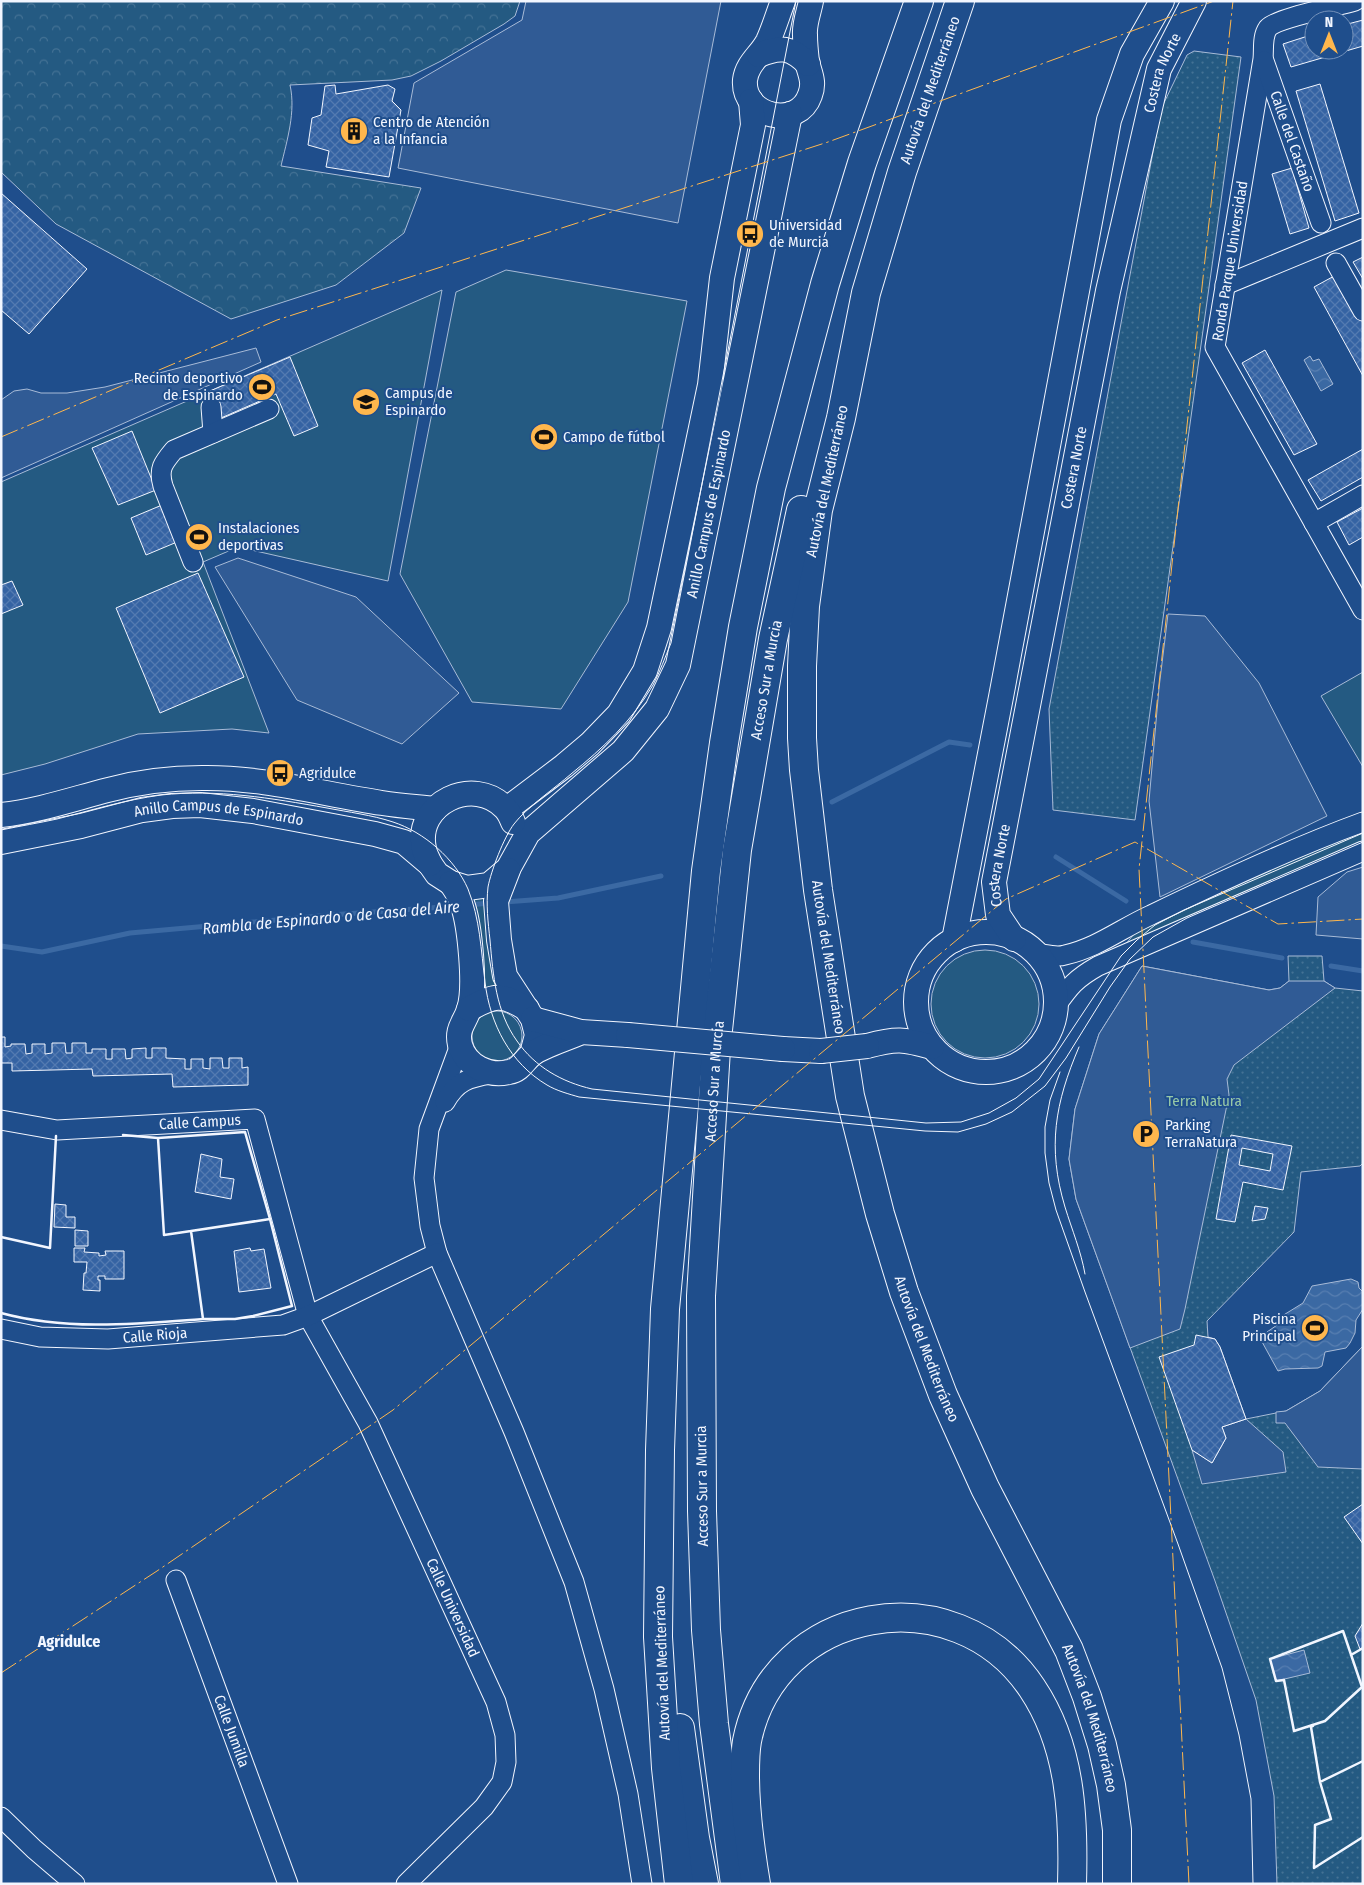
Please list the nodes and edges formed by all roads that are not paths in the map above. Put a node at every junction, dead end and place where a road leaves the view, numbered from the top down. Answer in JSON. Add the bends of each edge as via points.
{"nodes":[{"id":1,"x":783,"y":1,"type":"edge"},
{"id":2,"x":811,"y":1,"type":"edge"},
{"id":3,"x":919,"y":1,"type":"edge"},
{"id":4,"x":960,"y":1,"type":"edge"},
{"id":5,"x":1162,"y":1,"type":"edge"},
{"id":6,"x":1194,"y":1,"type":"edge"},
{"id":7,"x":1355,"y":1,"type":"edge"},
{"id":8,"x":759,"y":55,"type":"junction"},
{"id":9,"x":1264,"y":59,"type":"junction"},
{"id":10,"x":808,"y":64,"type":"junction"},
{"id":11,"x":751,"y":101,"type":"junction"},
{"id":12,"x":790,"y":114,"type":"junction"},
{"id":13,"x":1321,"y":223,"type":"dead end"},
{"id":14,"x":1363,"y":228,"type":"edge"},
{"id":15,"x":1336,"y":263,"type":"dead end"},
{"id":16,"x":1225,"y":285,"type":"junction"},
{"id":17,"x":866,"y":293,"type":"junction"},
{"id":18,"x":1363,"y":311,"type":"edge"},
{"id":19,"x":212,"y":407,"type":"dead end"},
{"id":20,"x":269,"y":409,"type":"dead end"},
{"id":21,"x":214,"y":433,"type":"junction"},
{"id":22,"x":1363,"y":495,"type":"edge"},
{"id":23,"x":1314,"y":522,"type":"junction"},
{"id":24,"x":193,"y":562,"type":"dead end"},
{"id":25,"x":1363,"y":610,"type":"edge"},
{"id":26,"x":435,"y":809,"type":"junction"},
{"id":27,"x":506,"y":809,"type":"junction"},
{"id":28,"x":1,"y":815,"type":"edge"},
{"id":29,"x":1363,"y":822,"type":"edge"},
{"id":30,"x":1,"y":842,"type":"edge"},
{"id":31,"x":1363,"y":851,"type":"edge"},
{"id":32,"x":512,"y":861,"type":"junction"},
{"id":33,"x":430,"y":864,"type":"junction"},
{"id":34,"x":451,"y":883,"type":"junction"},
{"id":35,"x":1014,"y":938,"type":"junction"},
{"id":36,"x":954,"y":940,"type":"junction"},
{"id":37,"x":1035,"y":953,"type":"junction"},
{"id":38,"x":916,"y":998,"type":"junction"},
{"id":39,"x":1055,"y":1007,"type":"junction"},
{"id":40,"x":469,"y":1009,"type":"junction"},
{"id":41,"x":530,"y":1014,"type":"junction"},
{"id":42,"x":582,"y":1032,"type":"junction"},
{"id":43,"x":890,"y":1040,"type":"junction"},
{"id":44,"x":460,"y":1045,"type":"junction"},
{"id":45,"x":932,"y":1047,"type":"junction"},
{"id":46,"x":532,"y":1054,"type":"junction"},
{"id":47,"x":491,"y":1074,"type":"junction"},
{"id":48,"x":1,"y":1120,"type":"edge"},
{"id":49,"x":429,"y":1129,"type":"junction"},
{"id":50,"x":437,"y":1253,"type":"junction"},
{"id":51,"x":308,"y":1316,"type":"junction"},
{"id":52,"x":1,"y":1329,"type":"edge"},
{"id":53,"x":660,"y":1512,"type":"junction"},
{"id":54,"x":176,"y":1580,"type":"dead end"},
{"id":55,"x":1,"y":1817,"type":"edge"},
{"id":56,"x":75,"y":1884,"type":"edge"},
{"id":57,"x":288,"y":1884,"type":"edge"},
{"id":58,"x":406,"y":1884,"type":"edge"},
{"id":59,"x":642,"y":1884,"type":"edge"},
{"id":60,"x":679,"y":1884,"type":"edge"},
{"id":61,"x":704,"y":1884,"type":"edge"},
{"id":62,"x":735,"y":1884,"type":"edge"},
{"id":63,"x":756,"y":1884,"type":"edge"},
{"id":64,"x":1072,"y":1884,"type":"edge"},
{"id":65,"x":1118,"y":1884,"type":"edge"}],
"edges":[{"from":1,"to":8,"type":"main road","name":"Anillo Campus de Espinardo","via":[[768,41]]},
{"from":2,"to":10,"type":"main road","via":[[804,33]]},
{"from":3,"to":53,"type":"highway","name":"Autovía del Mediterráneo","via":[[862,163],[825,284],[771,488],[742,627],[707,862],[693,995],[665,1310]]},
{"from":4,"to":17,"type":"highway","name":"Autovía del Mediterráneo","via":[[902,172]]},
{"from":5,"to":36,"type":"main road","name":"Costera Norte","via":[[1132,54],[1109,120]]},
{"from":6,"to":35,"type":"main road","name":"Costera Norte","via":[[1159,69],[1112,272],[994,882],[998,915]]},
{"from":7,"to":9,"type":"street","name":"Ronda Parque Universidad","via":[[1269,27],[1264,35]]},
{"from":8,"to":10,"type":"main road","via":[[773,49],[787,49]]},
{"from":8,"to":11,"type":"main road","name":"Anillo Campus de Espinardo","via":[[748,69],[745,80]]},
{"from":9,"to":13,"type":"street","name":"Calle del Castaño"},
{"from":9,"to":16,"type":"street","name":"Ronda Parque Universidad"},
{"from":10,"to":12,"type":"main road","via":[[813,86],[810,97],[803,107]]},
{"from":11,"to":12,"type":"main road","via":[[765,113],[774,116]]},
{"from":11,"to":27,"type":"main road","name":"Anillo Campus de Espinardo","via":[[753,124],[722,278],[710,385],[659,628],[645,671],[619,714],[590,744]]},
{"from":12,"to":32,"type":"main road","name":"Anillo Campus de Espinardo","via":[[678,664],[657,709],[623,751],[528,833]]},
{"from":14,"to":16,"type":"street"},
{"from":15,"to":18,"type":"street"},
{"from":16,"to":23,"type":"street","name":"Ronda Parque Universidad","via":[[1215,347]]},
{"from":17,"to":62,"type":"highway","name":"Acceso Sur a Murcia","via":[[805,493],[775,630],[737,850],[720,1005],[700,1296],[702,1510],[706,1630],[714,1724]]},
{"from":17,"to":65,"type":"highway","name":"Autovía del Mediterráneo","via":[[841,418],[818,510],[806,597],[802,666],[804,770],[832,986],[862,1149],[904,1292],[966,1447],[1057,1625],[1087,1697],[1110,1785],[1117,1830]]},
{"from":19,"to":21,"type":"street"},
{"from":20,"to":21,"type":"street"},
{"from":21,"to":24,"type":"street","via":[[174,450],[164,462],[160,474]]},
{"from":22,"to":23,"type":"street"},
{"from":23,"to":25,"type":"street","name":"Ronda Parque Universidad"},
{"from":26,"to":27,"type":"main road","via":[[463,793],[478,793],[494,799]]},
{"from":26,"to":28,"type":"main road","name":"Anillo Campus de Espinardo","via":[[276,784],[201,778],[136,784]]},
{"from":26,"to":33,"type":"main road","via":[[426,823],[424,838]]},
{"from":27,"to":32,"type":"main road","via":[[518,838]]},
{"from":29,"to":37,"type":"street","via":[[1149,915],[1081,951],[1062,956]]},
{"from":30,"to":33,"type":"main road","name":"Anillo Campus de Espinardo","via":[[142,810],[200,805],[254,811],[375,834],[404,842]]},
{"from":31,"to":39,"type":"street","via":[[1098,966],[1080,976]]},
{"from":32,"to":34,"type":"main road","name":"Anillo Campus de Espinardo","via":[[489,885],[467,888]]},
{"from":32,"to":41,"type":"main road","via":[[496,901],[499,940],[505,976]]},
{"from":33,"to":34,"type":"main road","name":"Anillo Campus de Espinardo"},
{"from":34,"to":40,"type":"main road","via":[[462,902],[470,940],[472,977]]},
{"from":35,"to":36,"type":"main road","name":"Costera Norte","via":[[974,933]]},
{"from":35,"to":37,"type":"main road","name":"Costera Norte"},
{"from":36,"to":38,"type":"main road","name":"Costera Norte","via":[[927,964],[919,980]]},
{"from":37,"to":39,"type":"main road","name":"Costera Norte","via":[[1047,969],[1054,987]]},
{"from":38,"to":43,"type":"main road","via":[[903,1029]]},
{"from":38,"to":45,"type":"main road","name":"Costera Norte","via":[[922,1033]]},
{"from":39,"to":45,"type":"main road","name":"Costera Norte","via":[[1048,1035],[1040,1047],[1017,1065],[1004,1070],[962,1068]]},
{"from":40,"to":41,"type":"main road","via":[[489,998],[512,999]]},
{"from":40,"to":44,"type":"main road","via":[[460,1026]]},
{"from":41,"to":42,"type":"main road"},
{"from":41,"to":46,"type":"main road","via":[[537,1035]]},
{"from":42,"to":43,"type":"main road","bridge":true,"via":[[821,1051]]},
{"from":42,"to":46,"type":"main road"},
{"from":43,"to":45,"type":"main road","via":[[906,1040]]},
{"from":44,"to":47,"type":"main road","via":[[473,1065]]},
{"from":44,"to":49,"type":"street"},
{"from":46,"to":47,"type":"main road","via":[[522,1066],[510,1072]]},
{"from":47,"to":49,"type":"street","via":[[471,1077],[452,1088]]},
{"from":48,"to":51,"type":"street","name":"Calle Campus","via":[[57,1130],[255,1119]]},
{"from":49,"to":50,"type":"street","via":[[424,1178]]},
{"from":50,"to":51,"type":"street","name":"Calle Rioja"},
{"from":50,"to":59,"type":"street","via":[[574,1582],[604,1689],[628,1794]]},
{"from":51,"to":52,"type":"street","name":"Calle Rioja","via":[[283,1326],[108,1339],[40,1336]]},
{"from":51,"to":58,"type":"street","name":"Calle Universidad","via":[[388,1465],[496,1702],[505,1735],[506,1762],[502,1782],[484,1807]]},
{"from":53,"to":60,"type":"highway","name":"Autovía del Mediterráneo","via":[[658,1637],[666,1768]]},
{"from":53,"to":61,"type":"highway","via":[[674,1682]]},
{"from":54,"to":57,"type":"street","name":"Calle Jumilla"},
{"from":55,"to":56,"type":"street"},
{"from":63,"to":64,"type":"highway","via":[[748,1832],[745,1766],[746,1742],[763,1698],[789,1662],[820,1638],[861,1622],[902,1617],[924,1619],[964,1630],[1003,1655],[1032,1688],[1055,1733],[1069,1783]]}]}
